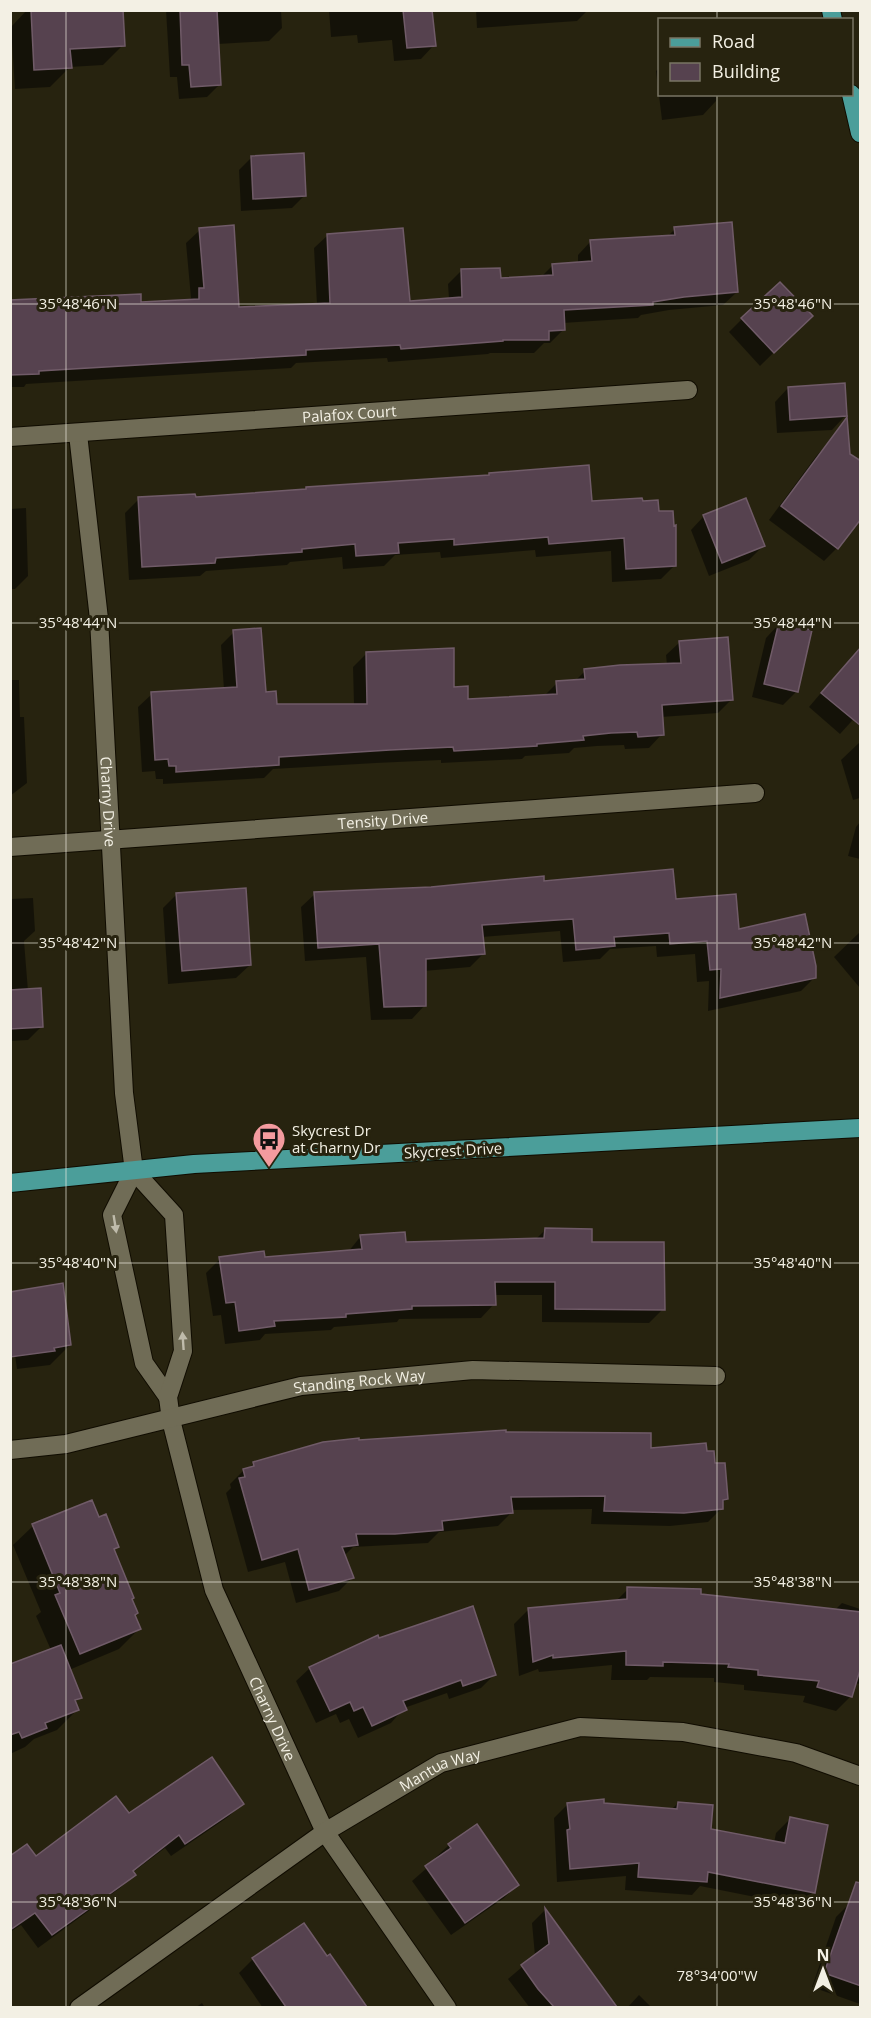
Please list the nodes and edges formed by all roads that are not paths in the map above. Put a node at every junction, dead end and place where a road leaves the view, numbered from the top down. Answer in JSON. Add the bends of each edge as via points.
{"nodes":[{"id":1,"x":852,"y":96,"type":"edge"},
{"id":2,"x":861,"y":133,"type":"edge"},
{"id":3,"x":688,"y":390,"type":"dead end"},
{"id":4,"x":78,"y":434,"type":"junction"},
{"id":5,"x":10,"y":437,"type":"edge"},
{"id":6,"x":754,"y":792,"type":"dead end"},
{"id":7,"x":111,"y":840,"type":"junction"},
{"id":8,"x":10,"y":847,"type":"edge"},
{"id":9,"x":861,"y":1128,"type":"edge"},
{"id":10,"x":134,"y":1171,"type":"junction"},
{"id":11,"x":10,"y":1183,"type":"edge"},
{"id":12,"x":716,"y":1376,"type":"dead end"},
{"id":13,"x":168,"y":1397,"type":"junction"},
{"id":14,"x":171,"y":1420,"type":"junction"},
{"id":15,"x":10,"y":1450,"type":"edge"},
{"id":16,"x":861,"y":1776,"type":"edge"},
{"id":17,"x":325,"y":1832,"type":"junction"},
{"id":18,"x":80,"y":2007,"type":"edge"},
{"id":19,"x":447,"y":2007,"type":"edge"}],
"edges":[{"from":1,"to":2,"type":"main road"},
{"from":3,"to":4,"type":"street","name":"Palafox Court"},
{"from":4,"to":5,"type":"street","name":"Palafox Court"},
{"from":4,"to":7,"type":"street","name":"Charny Drive","via":[[99,619]]},
{"from":6,"to":7,"type":"street","name":"Tensity Drive"},
{"from":7,"to":8,"type":"street","name":"Tensity Drive"},
{"from":7,"to":10,"type":"street","name":"Charny Drive","via":[[124,1094]]},
{"from":9,"to":10,"type":"main road","name":"Skycrest Drive","via":[[205,1163]]},
{"from":10,"to":11,"type":"main road","name":"Skycrest Drive"},
{"from":10,"to":13,"type":"street","name":"Charny Drive","one_way":true,"via":[[112,1215],[144,1363]]},
{"from":13,"to":10,"type":"street","name":"Charny Drive","one_way":true,"via":[[183,1351],[174,1215]]},
{"from":12,"to":14,"type":"street","name":"Standing Rock Way","via":[[473,1370],[301,1386]]},
{"from":13,"to":14,"type":"street","name":"Charny Drive"},
{"from":14,"to":15,"type":"street","name":"Standing Rock Way","via":[[66,1444]]},
{"from":14,"to":17,"type":"street","name":"Charny Drive","via":[[214,1590]]},
{"from":16,"to":17,"type":"street","name":"Mantua Way","via":[[796,1753],[683,1732],[580,1727],[441,1763]]},
{"from":17,"to":18,"type":"street","name":"Mantua Way"},
{"from":17,"to":19,"type":"street","name":"Charny Drive"}]}
